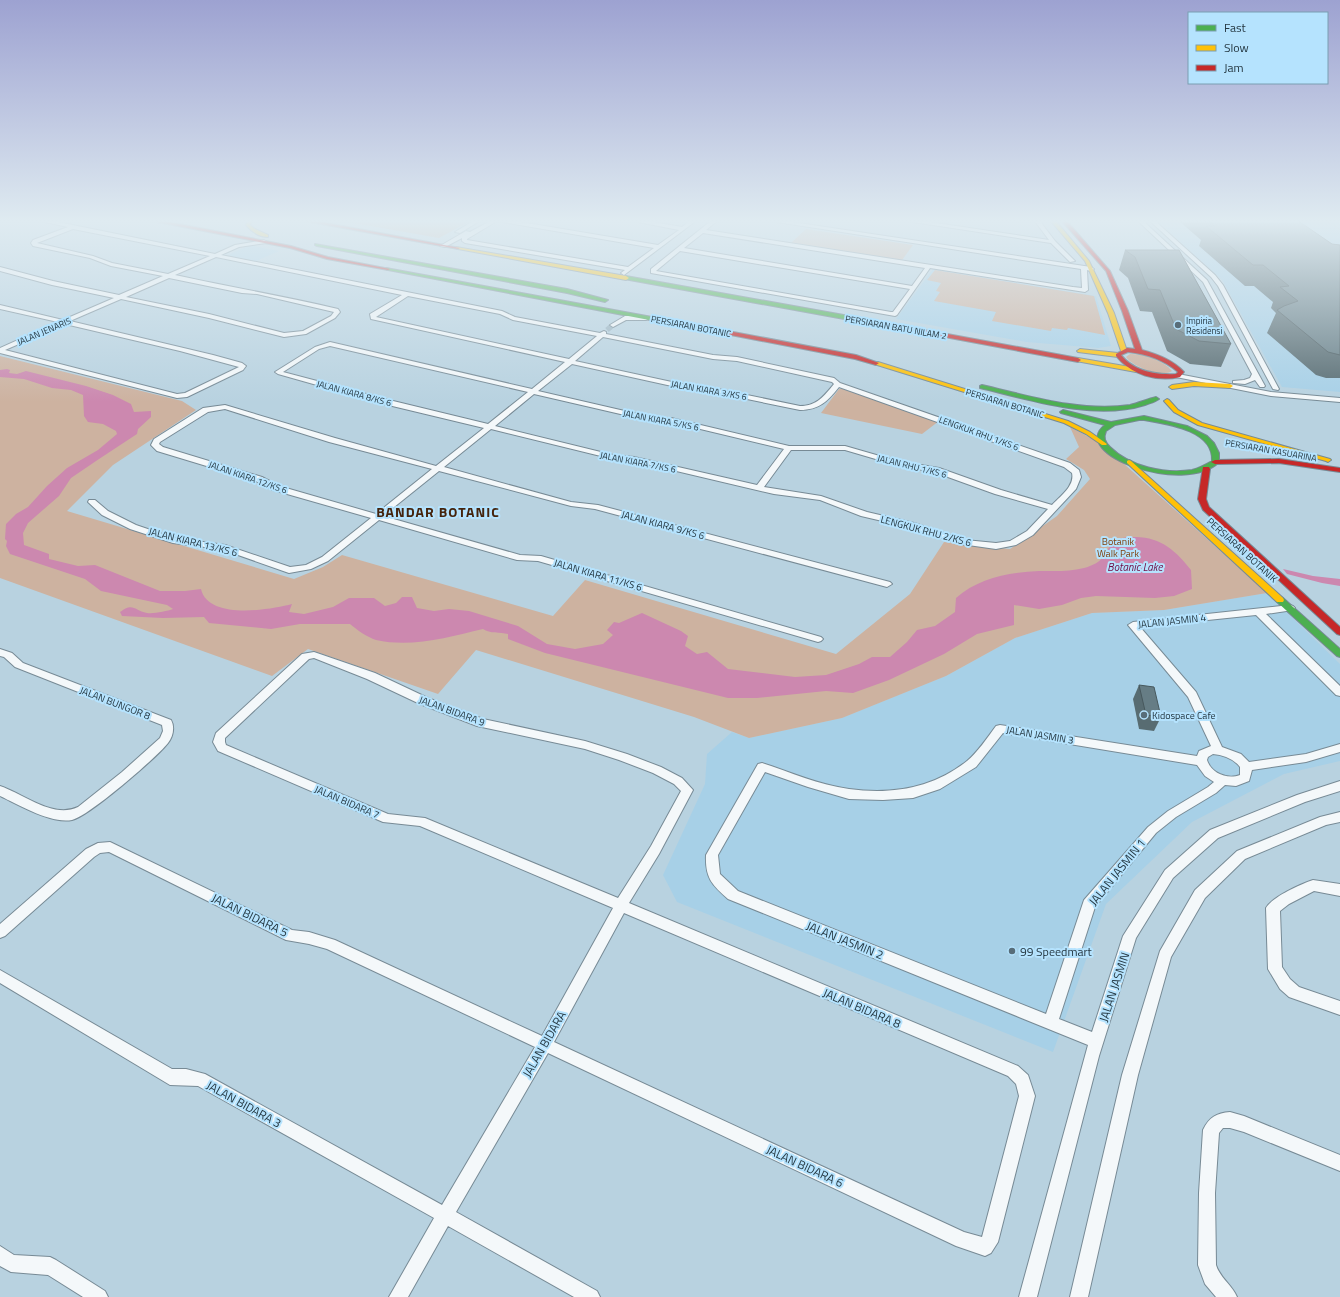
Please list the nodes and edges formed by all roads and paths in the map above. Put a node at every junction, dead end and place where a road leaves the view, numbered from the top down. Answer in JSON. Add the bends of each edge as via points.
{"nodes":[{"id":1,"x":47,"y":281,"type":"edge"},
{"id":2,"x":160,"y":281,"type":"edge"},
{"id":3,"x":192,"y":281,"type":"edge"},
{"id":4,"x":339,"y":281,"type":"edge"},
{"id":5,"x":446,"y":281,"type":"edge"},
{"id":6,"x":510,"y":281,"type":"edge"},
{"id":7,"x":664,"y":281,"type":"edge"},
{"id":8,"x":694,"y":281,"type":"edge"},
{"id":9,"x":869,"y":281,"type":"edge"},
{"id":10,"x":919,"y":281,"type":"edge"},
{"id":11,"x":1020,"y":281,"type":"edge"},
{"id":12,"x":1086,"y":281,"type":"edge"},
{"id":13,"x":1094,"y":281,"type":"edge"},
{"id":14,"x":1112,"y":281,"type":"edge"},
{"id":15,"x":1203,"y":281,"type":"edge"},
{"id":16,"x":1217,"y":281,"type":"edge"},
{"id":17,"x":529,"y":284,"type":"junction"},
{"id":18,"x":1207,"y":285,"type":"junction"},
{"id":19,"x":1221,"y":286,"type":"junction"},
{"id":20,"x":914,"y":288,"type":"junction"},
{"id":21,"x":407,"y":294,"type":"junction"},
{"id":22,"x":516,"y":294,"type":"junction"},
{"id":23,"x":119,"y":298,"type":"junction"},
{"id":24,"x":0,"y":307,"type":"edge"},
{"id":25,"x":599,"y":308,"type":"junction"},
{"id":26,"x":660,"y":320,"type":"junction"},
{"id":27,"x":65,"y":322,"type":"junction"},
{"id":28,"x":913,"y":327,"type":"junction"},
{"id":29,"x":607,"y":330,"type":"tunnel mouth"},
{"id":30,"x":601,"y":335,"type":"junction"},
{"id":31,"x":1235,"y":337,"type":"junction"},
{"id":32,"x":1249,"y":338,"type":"junction"},
{"id":33,"x":330,"y":344,"type":"joint"},
{"id":34,"x":0,"y":350,"type":"edge"},
{"id":35,"x":1139,"y":351,"type":"junction"},
{"id":36,"x":1120,"y":353,"type":"junction"},
{"id":37,"x":570,"y":362,"type":"junction"},
{"id":38,"x":1136,"y":370,"type":"junction"},
{"id":39,"x":1255,"y":374,"type":"junction"},
{"id":40,"x":1152,"y":375,"type":"junction"},
{"id":41,"x":1177,"y":375,"type":"junction"},
{"id":42,"x":838,"y":384,"type":"junction"},
{"id":43,"x":1233,"y":384,"type":"junction"},
{"id":44,"x":979,"y":386,"type":"junction"},
{"id":45,"x":1262,"y":386,"type":"junction"},
{"id":46,"x":1172,"y":387,"type":"junction"},
{"id":47,"x":1276,"y":389,"type":"junction"},
{"id":48,"x":1158,"y":391,"type":"junction"},
{"id":49,"x":532,"y":392,"type":"junction"},
{"id":50,"x":1340,"y":394,"type":"edge"},
{"id":51,"x":1340,"y":400,"type":"edge"},
{"id":52,"x":1167,"y":401,"type":"junction"},
{"id":53,"x":206,"y":410,"type":"joint"},
{"id":54,"x":1132,"y":419,"type":"junction"},
{"id":55,"x":1110,"y":424,"type":"junction"},
{"id":56,"x":1182,"y":426,"type":"junction"},
{"id":57,"x":489,"y":427,"type":"junction"},
{"id":58,"x":1203,"y":437,"type":"junction"},
{"id":59,"x":1218,"y":440,"type":"dead end"},
{"id":60,"x":1104,"y":444,"type":"junction"},
{"id":61,"x":789,"y":448,"type":"junction"},
{"id":62,"x":1254,"y":449,"type":"dead end"},
{"id":63,"x":1328,"y":460,"type":"junction"},
{"id":64,"x":1129,"y":462,"type":"junction"},
{"id":65,"x":1215,"y":462,"type":"junction"},
{"id":66,"x":1340,"y":462,"type":"edge"},
{"id":67,"x":438,"y":468,"type":"junction"},
{"id":68,"x":1206,"y":469,"type":"junction"},
{"id":69,"x":1340,"y":470,"type":"edge"},
{"id":70,"x":759,"y":488,"type":"junction"},
{"id":71,"x":788,"y":495,"type":"joint"},
{"id":72,"x":92,"y":502,"type":"dead end"},
{"id":73,"x":1054,"y":508,"type":"junction"},
{"id":74,"x":378,"y":516,"type":"junction"},
{"id":75,"x":888,"y":584,"type":"dead end"},
{"id":76,"x":1290,"y":608,"type":"junction"},
{"id":77,"x":1259,"y":612,"type":"junction"},
{"id":78,"x":1340,"y":632,"type":"edge"},
{"id":79,"x":818,"y":638,"type":"dead end"},
{"id":80,"x":0,"y":652,"type":"edge"},
{"id":81,"x":1340,"y":654,"type":"edge"},
{"id":82,"x":1340,"y":692,"type":"edge"},
{"id":83,"x":256,"y":702,"type":"joint"},
{"id":84,"x":1340,"y":748,"type":"edge"},
{"id":85,"x":1218,"y":750,"type":"junction"},
{"id":86,"x":1201,"y":762,"type":"junction"},
{"id":87,"x":762,"y":767,"type":"joint"},
{"id":88,"x":1246,"y":767,"type":"junction"},
{"id":89,"x":1223,"y":780,"type":"junction"},
{"id":90,"x":1340,"y":786,"type":"edge"},
{"id":91,"x":687,"y":790,"type":"joint"},
{"id":92,"x":0,"y":791,"type":"edge"},
{"id":93,"x":1340,"y":817,"type":"edge"},
{"id":94,"x":1340,"y":890,"type":"edge"},
{"id":95,"x":620,"y":907,"type":"junction"},
{"id":96,"x":0,"y":932,"type":"edge"},
{"id":97,"x":0,"y":976,"type":"edge"},
{"id":98,"x":1340,"y":1008,"type":"edge"},
{"id":99,"x":1051,"y":1022,"type":"junction"},
{"id":100,"x":1097,"y":1041,"type":"junction"},
{"id":101,"x":545,"y":1044,"type":"junction"},
{"id":102,"x":1010,"y":1162,"type":"joint"},
{"id":103,"x":1340,"y":1163,"type":"edge"},
{"id":104,"x":444,"y":1216,"type":"junction"},
{"id":105,"x":0,"y":1255,"type":"edge"},
{"id":106,"x":99,"y":1297,"type":"edge"},
{"id":107,"x":398,"y":1297,"type":"edge"},
{"id":108,"x":591,"y":1297,"type":"edge"},
{"id":109,"x":1028,"y":1297,"type":"edge"},
{"id":110,"x":1079,"y":1297,"type":"edge"},
{"id":111,"x":1228,"y":1297,"type":"edge"}],
"edges":[{"from":1,"to":23,"type":"street"},
{"from":2,"to":23,"type":"street","name":"JALAN JENARIS"},
{"from":3,"to":23,"type":"street","via":[[257,292],[337,312],[320,325],[298,335],[284,335],[209,316]]},
{"from":4,"to":21,"type":"street"},
{"from":5,"to":22,"type":"main road","name":"PERSIARAN BOTANIC"},
{"from":6,"to":17,"type":"main road","name":"PERSIARAN BOTANIC"},
{"from":7,"to":28,"type":"main road","name":"PERSIARAN BATU NILAM 2"},
{"from":8,"to":20,"type":"street","via":[[885,314],[895,314]]},
{"from":9,"to":20,"type":"street"},
{"from":10,"to":20,"type":"street"},
{"from":11,"to":12,"type":"street","via":[[1085,290]]},
{"from":13,"to":36,"type":"main road","via":[[1111,313]]},
{"from":14,"to":35,"type":"main road"},
{"from":15,"to":18,"type":"street"},
{"from":16,"to":19,"type":"street"},
{"from":17,"to":22,"type":"main road","via":[[535,289],[533,291]]},
{"from":17,"to":44,"type":"main road","name":"PERSIARAN BOTANIC","via":[[829,343]]},
{"from":18,"to":19,"type":"street"},
{"from":18,"to":31,"type":"street"},
{"from":19,"to":32,"type":"street"},
{"from":21,"to":30,"type":"street"},
{"from":21,"to":37,"type":"street","name":"JALAN KIARA 3/KS 6","via":[[372,315],[373,318]]},
{"from":22,"to":25,"type":"main road","name":"PERSIARAN BOTANIC"},
{"from":23,"to":27,"type":"street","name":"JALAN JENARIS"},
{"from":24,"to":27,"type":"street"},
{"from":25,"to":26,"type":"main road","name":"PERSIARAN BOTANIC"},
{"from":25,"to":26,"type":"street","via":[[613,314],[616,323],[629,318]]},
{"from":26,"to":60,"type":"main road","name":"PERSIARAN BOTANIC","via":[[876,362],[1066,422]]},
{"from":27,"to":34,"type":"street","name":"JALAN JENARIS"},
{"from":27,"to":34,"type":"street","via":[[243,366],[187,396],[178,396]]},
{"from":28,"to":36,"type":"main road","name":"PERSIARAN BATU NILAM 2","via":[[1039,346]]},
{"from":28,"to":38,"type":"main road","name":"PERSIARAN BATU NILAM 2"},
{"from":29,"to":30,"type":"street","name":"JALAN KIARA 13/KS 6"},
{"from":30,"to":37,"type":"street","name":"JALAN KIARA 13/KS 6"},
{"from":30,"to":42,"type":"street","via":[[713,357],[737,359],[834,380]]},
{"from":31,"to":32,"type":"street"},
{"from":31,"to":39,"type":"street"},
{"from":32,"to":47,"type":"street"},
{"from":33,"to":49,"type":"street","name":"JALAN KIARA 5/KS 6"},
{"from":33,"to":57,"type":"street","name":"JALAN KIARA 8/KS 6","via":[[317,348],[278,372]]},
{"from":35,"to":36,"type":"main road","name":"PERSIARAN BATU NILAM 2"},
{"from":35,"to":41,"type":"main road","name":"PERSIARAN BATU NILAM 2","via":[[1171,364]]},
{"from":36,"to":38,"type":"main road","via":[[1125,364]]},
{"from":37,"to":42,"type":"street","name":"JALAN KIARA 3/KS 6","via":[[681,386],[806,408],[819,406]]},
{"from":37,"to":49,"type":"street","name":"JALAN KIARA 13/KS 6"},
{"from":38,"to":40,"type":"main road"},
{"from":39,"to":43,"type":"street","via":[[1253,379]]},
{"from":39,"to":45,"type":"street"},
{"from":40,"to":41,"type":"main road"},
{"from":40,"to":48,"type":"main road"},
{"from":41,"to":43,"type":"street"},
{"from":41,"to":46,"type":"main road"},
{"from":42,"to":73,"type":"street","name":"LENGKUK RHU 1/KS 6","via":[[1067,465],[1076,472],[1077,477],[1073,486]]},
{"from":43,"to":45,"type":"street"},
{"from":43,"to":46,"type":"main road"},
{"from":43,"to":51,"type":"street","via":[[1290,396]]},
{"from":44,"to":48,"type":"main road","via":[[1062,403],[1105,408],[1126,407]]},
{"from":44,"to":55,"type":"main road","name":"PERSIARAN BOTANIC","via":[[1081,418]]},
{"from":45,"to":47,"type":"street"},
{"from":46,"to":52,"type":"main road"},
{"from":47,"to":50,"type":"street"},
{"from":48,"to":54,"type":"main road","via":[[1151,409]]},
{"from":49,"to":57,"type":"street","name":"JALAN KIARA 13/KS 6"},
{"from":49,"to":61,"type":"street","name":"JALAN KIARA 5/KS 6","via":[[655,420],[671,420]]},
{"from":52,"to":56,"type":"main road","via":[[1171,414]]},
{"from":52,"to":63,"type":"main road","via":[[1186,417],[1215,429]]},
{"from":53,"to":67,"type":"street","name":"JALAN KIARA 9/KS 6","via":[[225,407],[332,440]]},
{"from":53,"to":74,"type":"street","name":"JALAN KIARA 12/KS 6","via":[[157,440],[155,445],[160,449],[259,479],[276,488]]},
{"from":54,"to":55,"type":"main road"},
{"from":54,"to":56,"type":"main road","via":[[1157,420]]},
{"from":55,"to":60,"type":"main road","via":[[1101,436]]},
{"from":56,"to":58,"type":"main road"},
{"from":57,"to":67,"type":"street","name":"JALAN KIARA 13/KS 6"},
{"from":57,"to":70,"type":"street","name":"JALAN KIARA 7/KS 6"},
{"from":58,"to":59,"type":"main road","name":"PERSIARAN KASUARINA"},
{"from":58,"to":65,"type":"main road","via":[[1217,454]]},
{"from":60,"to":64,"type":"main road","name":"PERSIARAN BOTANIC"},
{"from":61,"to":70,"type":"street"},
{"from":61,"to":73,"type":"street","name":"JALAN RHU 1/KS 6","via":[[845,448],[896,463],[936,470]]},
{"from":62,"to":63,"type":"main road","name":"PERSIARAN KASUARINA"},
{"from":63,"to":66,"type":"main road","name":"PERSIARAN KASUARINA"},
{"from":64,"to":68,"type":"main road","via":[[1145,468],[1178,473]]},
{"from":64,"to":76,"type":"main road","name":"PERSIARAN BOTANIK"},
{"from":65,"to":68,"type":"main road"},
{"from":65,"to":69,"type":"main road","name":"PERSIARAN KASUARINA","via":[[1279,461]]},
{"from":67,"to":74,"type":"street","name":"JALAN KIARA 13/KS 6"},
{"from":67,"to":75,"type":"street","name":"JALAN KIARA 9/KS 6"},
{"from":68,"to":78,"type":"main road","name":"PERSIARAN BOTANIK","via":[[1202,499],[1206,508]]},
{"from":70,"to":71,"type":"street","name":"JALAN KIARA 7/KS 6"},
{"from":71,"to":73,"type":"street","name":"LENGKUK RHU 2/KS 6","via":[[821,498],[864,514],[911,525],[964,542],[996,546],[1013,543],[1030,533]]},
{"from":72,"to":74,"type":"street","name":"JALAN KIARA 13/KS 6","via":[[105,513],[173,540],[222,547],[289,570],[308,567],[325,559]]},
{"from":74,"to":79,"type":"street","name":"JALAN KIARA 11/KS 6","via":[[520,558],[538,558]]},
{"from":76,"to":77,"type":"street","name":"JALAN JASMIN 4"},
{"from":76,"to":81,"type":"main road","name":"PERSIARAN BOTANIK"},
{"from":77,"to":82,"type":"street"},
{"from":77,"to":85,"type":"street","name":"JALAN JASMIN 4","via":[[1133,625],[1192,695]]},
{"from":80,"to":92,"type":"street","name":"JALAN BUNGOR 8","via":[[8,655],[19,665],[167,723],[168,731],[164,740],[126,775],[72,815],[62,816],[42,810]]},
{"from":83,"to":91,"type":"street","name":"JALAN BIDARA 9","via":[[301,660],[314,655],[371,676],[424,701],[481,723],[585,745],[623,757],[657,770],[678,781]]},
{"from":83,"to":95,"type":"street","name":"JALAN BIDARA 7","via":[[220,736],[222,748],[387,819],[421,821]]},
{"from":84,"to":88,"type":"street","via":[[1306,758]]},
{"from":85,"to":86,"type":"street","via":[[1205,752]]},
{"from":85,"to":88,"type":"street","via":[[1239,759]]},
{"from":86,"to":87,"type":"street","name":"JALAN JASMIN 3","via":[[1000,729],[972,764],[936,786],[912,793],[848,794]]},
{"from":86,"to":89,"type":"street","via":[[1211,775]]},
{"from":87,"to":99,"type":"street","name":"JALAN JASMIN 2","via":[[712,855],[714,879],[733,895]]},
{"from":88,"to":89,"type":"street","via":[[1247,774],[1241,781]]},
{"from":89,"to":99,"type":"street","name":"JALAN JASMIN 1","via":[[1152,830],[1089,904]]},
{"from":90,"to":100,"type":"street","name":"JALAN JASMIN","via":[[1301,798],[1214,834],[1169,874],[1130,936]]},
{"from":91,"to":95,"type":"street","name":"JALAN BIDARA","via":[[655,850]]},
{"from":93,"to":110,"type":"street","via":[[1324,820],[1241,855],[1200,894],[1165,955],[1130,1075]]},
{"from":94,"to":98,"type":"street","via":[[1313,885],[1284,900],[1273,908],[1272,926],[1275,969],[1285,984],[1294,992]]},
{"from":95,"to":101,"type":"street","name":"JALAN BIDARA"},
{"from":95,"to":102,"type":"street","name":"JALAN BIDARA 8","via":[[1013,1071],[1023,1080],[1027,1096]]},
{"from":96,"to":101,"type":"street","name":"JALAN BIDARA 5","via":[[90,853],[98,848],[110,847],[291,936],[330,944]]},
{"from":97,"to":104,"type":"street","name":"JALAN BIDARA 3","via":[[170,1077],[200,1079]]},
{"from":99,"to":100,"type":"street","name":"JALAN JASMIN 2"},
{"from":100,"to":109,"type":"street","name":"JALAN JASMIN"},
{"from":101,"to":102,"type":"street","name":"JALAN BIDARA 6","via":[[977,1245],[985,1247],[989,1242]]},
{"from":101,"to":104,"type":"street","name":"JALAN BIDARA"},
{"from":103,"to":111,"type":"street","via":[[1230,1120],[1220,1121],[1211,1130],[1207,1265],[1211,1278]]},
{"from":104,"to":107,"type":"street","name":"JALAN BIDARA"},
{"from":104,"to":108,"type":"street","name":"JALAN BIDARA 3"},
{"from":105,"to":106,"type":"street","via":[[11,1263],[50,1266]]}]}
